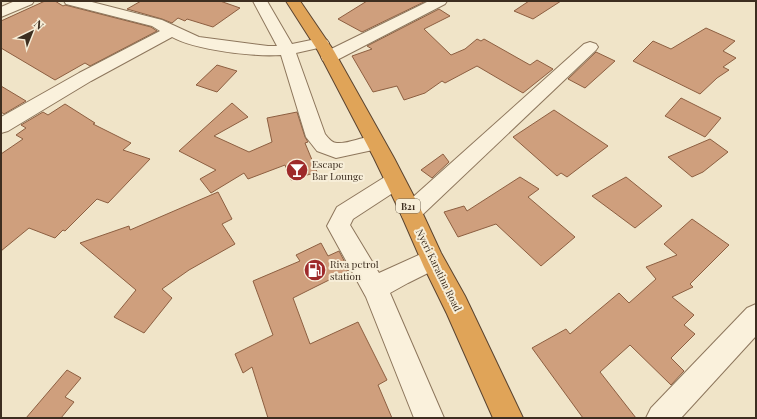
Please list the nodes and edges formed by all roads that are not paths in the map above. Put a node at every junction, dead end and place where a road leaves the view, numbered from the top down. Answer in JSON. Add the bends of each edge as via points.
{"nodes":[{"id":1,"x":27,"y":1,"type":"edge"},
{"id":2,"x":71,"y":1,"type":"edge"},
{"id":3,"x":260,"y":1,"type":"edge"},
{"id":4,"x":293,"y":1,"type":"edge"},
{"id":5,"x":440,"y":1,"type":"edge"},
{"id":6,"x":1,"y":13,"type":"edge"},
{"id":7,"x":172,"y":31,"type":"junction"},
{"id":8,"x":590,"y":47,"type":"dead end"},
{"id":9,"x":287,"y":50,"type":"junction"},
{"id":10,"x":325,"y":50,"type":"junction"},
{"id":11,"x":1,"y":126,"type":"edge"},
{"id":12,"x":375,"y":143,"type":"junction"},
{"id":13,"x":395,"y":181,"type":"junction"},
{"id":14,"x":411,"y":212,"type":"junction"},
{"id":15,"x":432,"y":260,"type":"junction"},
{"id":16,"x":375,"y":290,"type":"junction"},
{"id":17,"x":756,"y":317,"type":"edge"},
{"id":18,"x":429,"y":418,"type":"edge"},
{"id":19,"x":508,"y":418,"type":"edge"},
{"id":20,"x":662,"y":418,"type":"edge"}],
"edges":[{"from":1,"to":6,"type":"street"},
{"from":2,"to":7,"type":"street","via":[[157,23]]},
{"from":3,"to":9,"type":"street"},
{"from":4,"to":10,"type":"highway","name":"Nyeri Karatina Road","number":"B21"},
{"from":5,"to":10,"type":"street"},
{"from":7,"to":9,"type":"street","via":[[197,42],[220,46]]},
{"from":7,"to":11,"type":"street","via":[[85,77]]},
{"from":8,"to":14,"type":"street"},
{"from":9,"to":10,"type":"street"},
{"from":9,"to":12,"type":"street","via":[[316,137],[324,146],[336,151]]},
{"from":10,"to":12,"type":"highway","name":"Nyeri Karatina Road","number":"B21"},
{"from":12,"to":13,"type":"highway","name":"Nyeri Karatina Road","number":"B21"},
{"from":13,"to":14,"type":"highway","name":"Nyeri Karatina Road","number":"B21"},
{"from":13,"to":16,"type":"street","via":[[345,213],[338,226]]},
{"from":14,"to":15,"type":"highway","name":"Nyeri Karatina Road","number":"B21"},
{"from":15,"to":16,"type":"street"},
{"from":15,"to":19,"type":"highway","name":"Nyeri Karatina Road","number":"B21","via":[[456,305]]},
{"from":16,"to":18,"type":"street"},
{"from":17,"to":20,"type":"street"}]}
